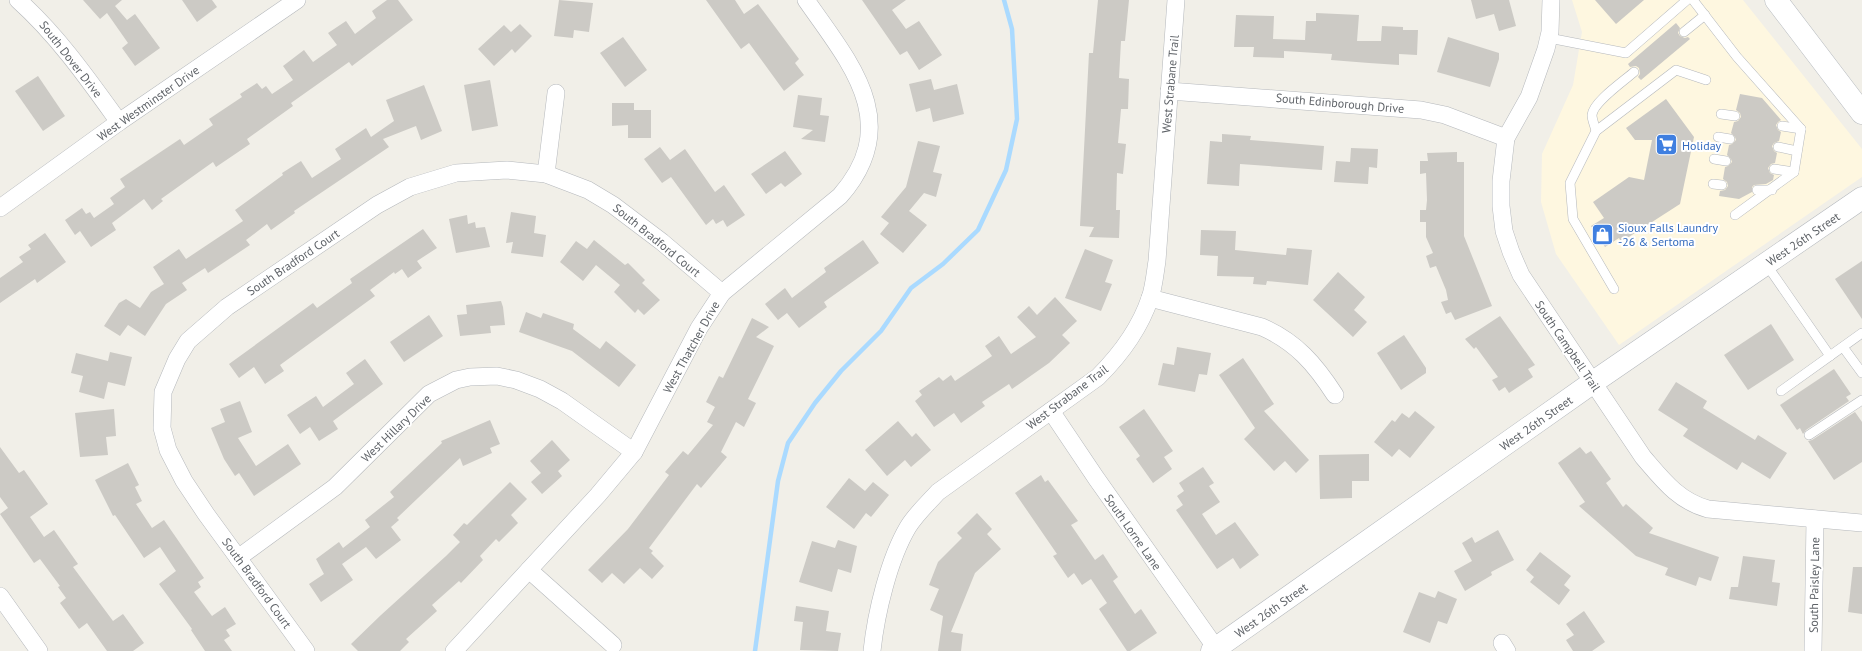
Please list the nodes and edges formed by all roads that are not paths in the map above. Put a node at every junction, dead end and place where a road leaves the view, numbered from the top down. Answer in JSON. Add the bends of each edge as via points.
{"nodes":[{"id":1,"x":18,"y":0,"type":"edge"},
{"id":2,"x":806,"y":0,"type":"edge"},
{"id":3,"x":1176,"y":0,"type":"edge"},
{"id":4,"x":1552,"y":0,"type":"edge"},
{"id":5,"x":1687,"y":0,"type":"edge"},
{"id":6,"x":1693,"y":0,"type":"edge"},
{"id":7,"x":1776,"y":0,"type":"edge"},
{"id":8,"x":287,"y":3,"type":"edge"},
{"id":9,"x":1705,"y":15,"type":"junction"},
{"id":10,"x":1684,"y":32,"type":"dead end"},
{"id":11,"x":1549,"y":38,"type":"junction"},
{"id":12,"x":1634,"y":72,"type":"dead end"},
{"id":13,"x":1706,"y":80,"type":"dead end"},
{"id":14,"x":1169,"y":91,"type":"junction"},
{"id":15,"x":556,"y":93,"type":"dead end"},
{"id":16,"x":1862,"y":113,"type":"edge"},
{"id":17,"x":1721,"y":114,"type":"dead end"},
{"id":18,"x":1735,"y":116,"type":"dead end"},
{"id":19,"x":119,"y":122,"type":"junction"},
{"id":20,"x":1782,"y":126,"type":"dead end"},
{"id":21,"x":1801,"y":129,"type":"junction"},
{"id":22,"x":1596,"y":131,"type":"junction"},
{"id":23,"x":1718,"y":137,"type":"dead end"},
{"id":24,"x":1506,"y":138,"type":"junction"},
{"id":25,"x":1730,"y":139,"type":"dead end"},
{"id":26,"x":1778,"y":147,"type":"dead end"},
{"id":27,"x":1797,"y":151,"type":"junction"},
{"id":28,"x":1714,"y":159,"type":"dead end"},
{"id":29,"x":1726,"y":161,"type":"dead end"},
{"id":30,"x":1774,"y":169,"type":"dead end"},
{"id":31,"x":1794,"y":172,"type":"junction"},
{"id":32,"x":546,"y":174,"type":"junction"},
{"id":33,"x":1756,"y":190,"type":"dead end"},
{"id":34,"x":1772,"y":190,"type":"junction"},
{"id":35,"x":1862,"y":198,"type":"edge"},
{"id":36,"x":0,"y":208,"type":"edge"},
{"id":37,"x":1735,"y":215,"type":"dead end"},
{"id":38,"x":1766,"y":264,"type":"junction"},
{"id":39,"x":1614,"y":289,"type":"dead end"},
{"id":40,"x":722,"y":293,"type":"junction"},
{"id":41,"x":1150,"y":298,"type":"junction"},
{"id":42,"x":1862,"y":333,"type":"edge"},
{"id":43,"x":1843,"y":347,"type":"junction"},
{"id":44,"x":1830,"y":356,"type":"junction"},
{"id":45,"x":1862,"y":373,"type":"edge"},
{"id":46,"x":1592,"y":383,"type":"junction"},
{"id":47,"x":1781,"y":391,"type":"dead end"},
{"id":48,"x":1335,"y":395,"type":"dead end"},
{"id":49,"x":1862,"y":400,"type":"edge"},
{"id":50,"x":1051,"y":411,"type":"junction"},
{"id":51,"x":1808,"y":435,"type":"dead end"},
{"id":52,"x":634,"y":452,"type":"junction"},
{"id":53,"x":1815,"y":519,"type":"junction"},
{"id":54,"x":1862,"y":523,"type":"edge"},
{"id":55,"x":238,"y":558,"type":"junction"},
{"id":56,"x":529,"y":570,"type":"junction"},
{"id":57,"x":0,"y":596,"type":"edge"},
{"id":58,"x":613,"y":645,"type":"dead end"},
{"id":59,"x":1215,"y":650,"type":"edge"},
{"id":60,"x":39,"y":651,"type":"edge"},
{"id":61,"x":306,"y":651,"type":"edge"},
{"id":62,"x":454,"y":651,"type":"edge"},
{"id":63,"x":872,"y":651,"type":"edge"},
{"id":64,"x":1813,"y":651,"type":"edge"}],
"edges":[{"from":1,"to":19,"type":"street","name":"South Dover Drive","via":[[56,38]]},
{"from":2,"to":40,"type":"street","name":"West Thatcher Drive","via":[[850,64],[861,86],[870,128],[861,167],[840,196]]},
{"from":3,"to":14,"type":"street","name":"West Strabane Trail"},
{"from":4,"to":11,"type":"street","name":"South Campbell Trail"},
{"from":5,"to":11,"type":"lane","via":[[1626,53]]},
{"from":6,"to":9,"type":"lane"},
{"from":7,"to":16,"type":"main road"},
{"from":8,"to":19,"type":"street","name":"West Westminster Drive"},
{"from":9,"to":10,"type":"lane"},
{"from":9,"to":21,"type":"lane","via":[[1737,57]]},
{"from":11,"to":24,"type":"street","name":"South Campbell Trail","via":[[1529,96]]},
{"from":12,"to":22,"type":"lane","via":[[1594,109],[1592,116]]},
{"from":13,"to":22,"type":"lane","via":[[1676,70]]},
{"from":14,"to":24,"type":"street","name":"South Edinborough Drive","via":[[1421,110],[1445,115]]},
{"from":14,"to":41,"type":"street","name":"West Strabane Trail","via":[[1157,262]]},
{"from":15,"to":32,"type":"street"},
{"from":17,"to":18,"type":"lane"},
{"from":19,"to":36,"type":"street","name":"West Westminster Drive"},
{"from":20,"to":21,"type":"lane"},
{"from":21,"to":27,"type":"lane"},
{"from":22,"to":39,"type":"lane","via":[[1570,183],[1573,219]]},
{"from":23,"to":25,"type":"lane"},
{"from":24,"to":46,"type":"street","name":"South Campbell Trail","via":[[1501,206],[1504,231],[1511,252],[1535,298]]},
{"from":26,"to":27,"type":"lane"},
{"from":27,"to":31,"type":"lane"},
{"from":28,"to":29,"type":"lane"},
{"from":30,"to":31,"type":"lane"},
{"from":31,"to":34,"type":"lane"},
{"from":32,"to":40,"type":"street","name":"South Bradford Court","via":[[588,190],[614,205],[657,237]]},
{"from":32,"to":55,"type":"street","name":"South Bradford Court","via":[[507,170],[471,172],[438,177],[410,187],[378,205],[227,307],[188,341],[163,392],[162,428],[168,450],[184,481]]},
{"from":33,"to":34,"type":"lane"},
{"from":34,"to":37,"type":"lane"},
{"from":35,"to":38,"type":"main road","name":"West 26th Street"},
{"from":38,"to":44,"type":"lane"},
{"from":38,"to":46,"type":"main road","name":"West 26th Street"},
{"from":40,"to":52,"type":"street","name":"West Thatcher Drive","via":[[699,328]]},
{"from":41,"to":48,"type":"street","via":[[1262,326],[1280,335],[1308,358]]},
{"from":41,"to":50,"type":"street","name":"West Strabane Trail","via":[[1128,342],[1113,362],[1098,377]]},
{"from":42,"to":43,"type":"lane"},
{"from":43,"to":44,"type":"lane"},
{"from":43,"to":45,"type":"lane"},
{"from":44,"to":47,"type":"lane"},
{"from":46,"to":53,"type":"street","name":"South Campbell Trail","via":[[1643,457],[1682,498],[1708,509]]},
{"from":46,"to":59,"type":"main road","name":"West 26th Street"},
{"from":49,"to":51,"type":"lane"},
{"from":50,"to":59,"type":"street","name":"South Lorne Lane"},
{"from":50,"to":63,"type":"street","name":"West Strabane Trail","via":[[938,492],[908,527],[895,553],[882,598]]},
{"from":52,"to":55,"type":"street","name":"West Hillary Drive","via":[[562,401],[540,389],[497,376],[456,380],[429,394],[335,487]]},
{"from":52,"to":56,"type":"street","name":"West Thatcher Drive"},
{"from":53,"to":54,"type":"street","name":"South Campbell Trail"},
{"from":53,"to":64,"type":"street","name":"South Paisley Lane"},
{"from":55,"to":61,"type":"street","name":"South Bradford Court"},
{"from":56,"to":58,"type":"street"},
{"from":56,"to":62,"type":"street","name":"West Thatcher Drive"},
{"from":57,"to":60,"type":"street"}]}
